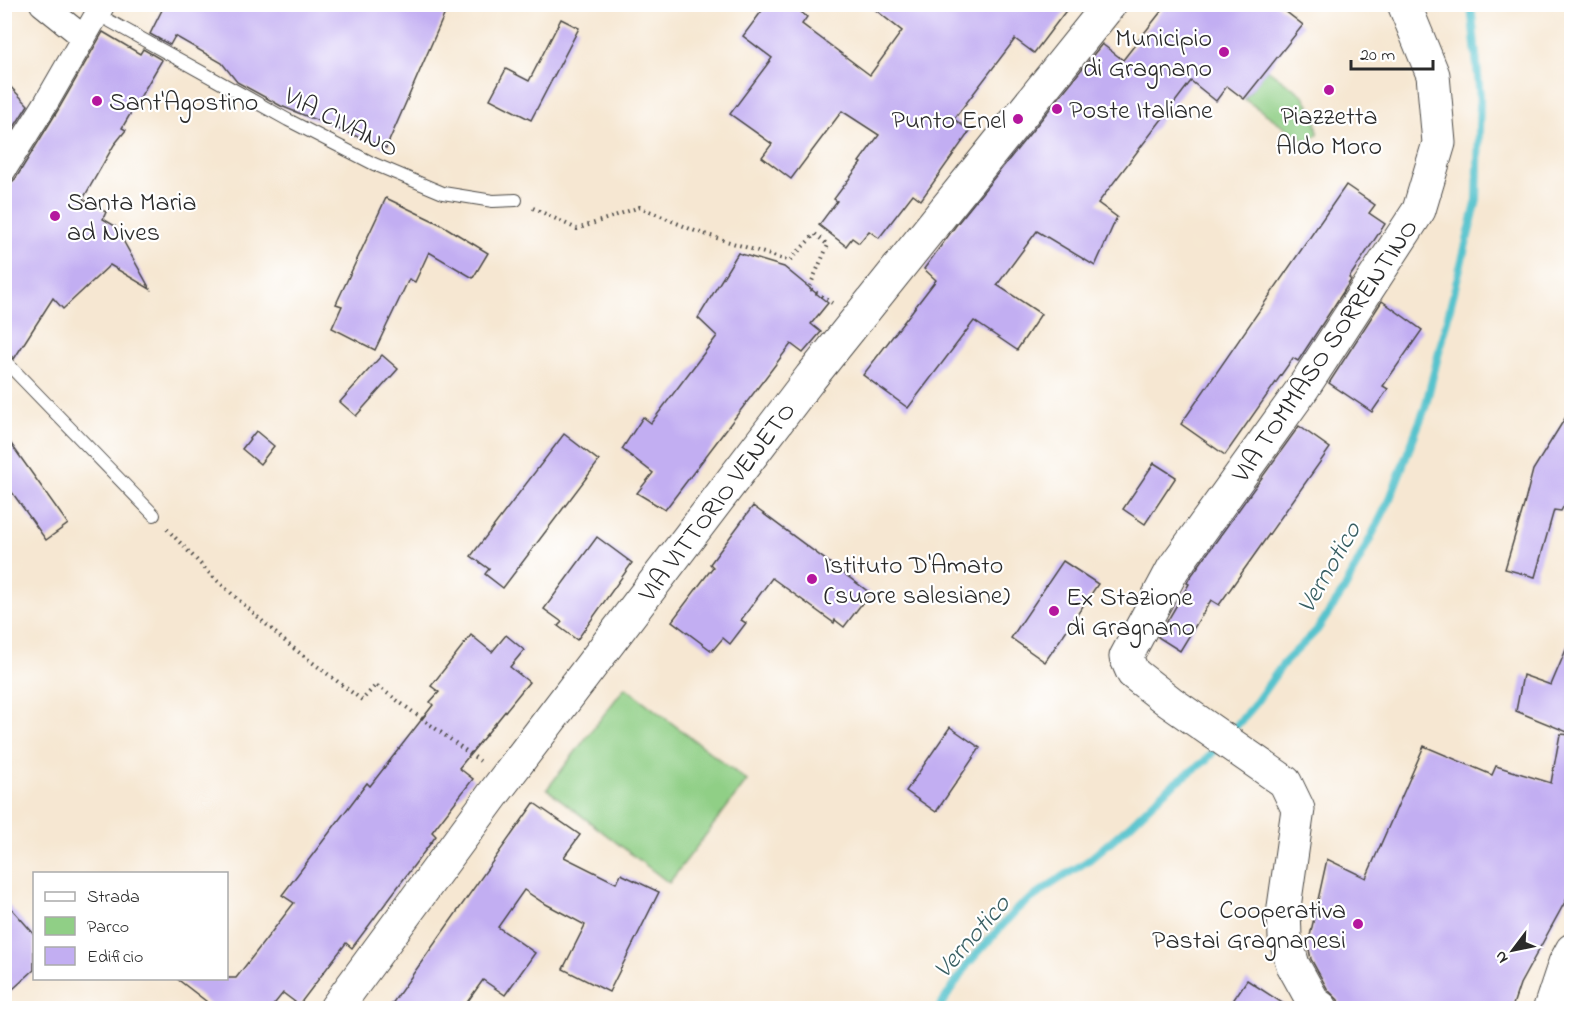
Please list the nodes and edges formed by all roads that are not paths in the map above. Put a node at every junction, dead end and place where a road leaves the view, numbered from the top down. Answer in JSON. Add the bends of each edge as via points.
{"nodes":[{"id":1,"x":42,"y":4,"type":"edge"},
{"id":2,"x":1110,"y":4,"type":"edge"},
{"id":3,"x":1404,"y":4,"type":"edge"},
{"id":4,"x":100,"y":9,"type":"edge"},
{"id":5,"x":83,"y":38,"type":"junction"},
{"id":6,"x":4,"y":170,"type":"edge"},
{"id":7,"x":516,"y":200,"type":"road end"},
{"id":8,"x":4,"y":360,"type":"edge"},
{"id":9,"x":154,"y":515,"type":"road end"},
{"id":10,"x":1572,"y":950,"type":"edge"},
{"id":11,"x":336,"y":1008,"type":"edge"},
{"id":12,"x":1321,"y":1008,"type":"edge"},
{"id":13,"x":1550,"y":1008,"type":"edge"}],
"edges":[{"from":1,"to":5,"type":"street"},
{"from":2,"to":11,"type":"street","name":"VIA VITTORIO VENETO","via":[[804,386]]},
{"from":3,"to":12,"type":"street","name":"VIA TOMMASO SORRENTINO","via":[[1433,75],[1439,143],[1419,210],[1301,391],[1173,569],[1125,657],[1133,673],[1170,702],[1285,782],[1298,809],[1284,908],[1285,938],[1293,965],[1314,1003]]},
{"from":4,"to":5,"type":"street"},
{"from":4,"to":7,"type":"lane","name":"VIA CIVANO","via":[[288,120],[374,165],[443,193],[493,201]]},
{"from":5,"to":6,"type":"street"},
{"from":8,"to":9,"type":"lane"},
{"from":10,"to":13,"type":"street"}]}
